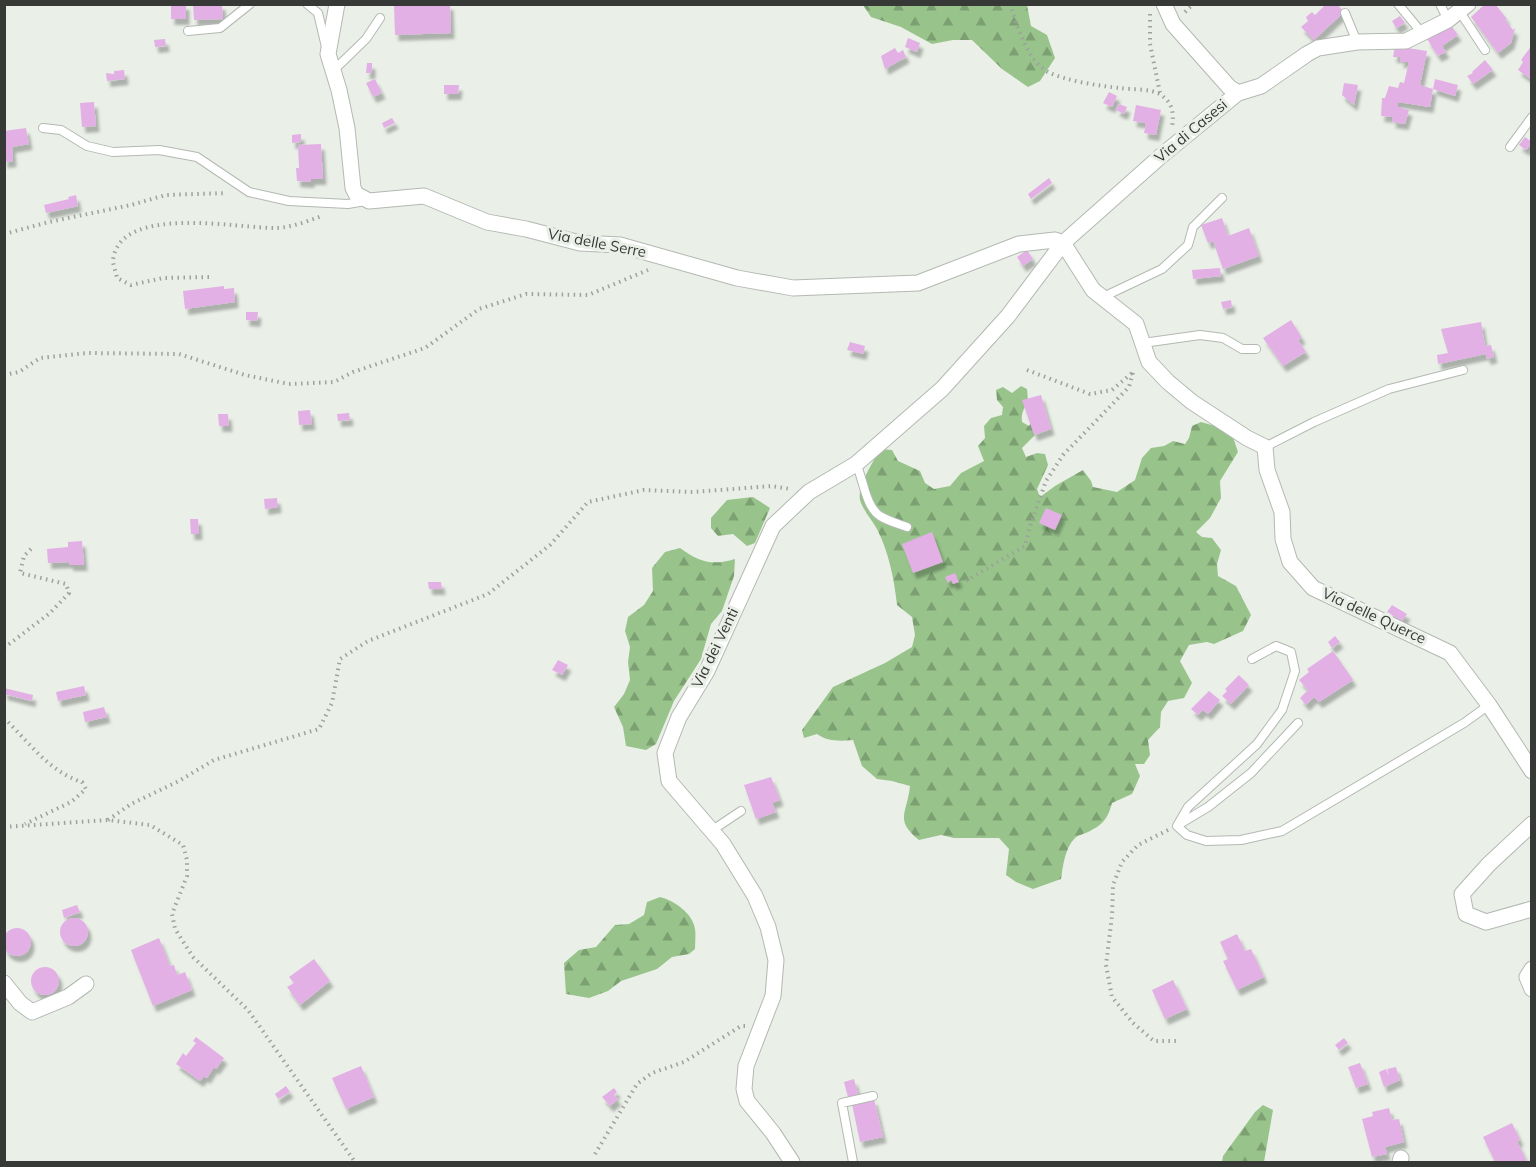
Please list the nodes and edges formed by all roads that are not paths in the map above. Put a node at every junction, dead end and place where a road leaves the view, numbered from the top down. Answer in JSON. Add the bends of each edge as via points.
{"nodes":[{"id":1,"x":250,"y":4,"type":"edge"},
{"id":2,"x":307,"y":4,"type":"edge"},
{"id":3,"x":337,"y":4,"type":"edge"},
{"id":4,"x":1164,"y":4,"type":"edge"},
{"id":5,"x":1398,"y":4,"type":"edge"},
{"id":6,"x":1440,"y":4,"type":"edge"},
{"id":7,"x":1459,"y":12,"type":"edge"},
{"id":8,"x":1345,"y":13,"type":"dead end"},
{"id":9,"x":380,"y":18,"type":"dead end"},
{"id":10,"x":188,"y":31,"type":"dead end"},
{"id":11,"x":1422,"y":33,"type":"junction"},
{"id":12,"x":1357,"y":42,"type":"junction"},
{"id":13,"x":1485,"y":50,"type":"dead end"},
{"id":14,"x":328,"y":54,"type":"junction"},
{"id":15,"x":334,"y":70,"type":"junction"},
{"id":16,"x":1238,"y":93,"type":"junction"},
{"id":17,"x":1532,"y":117,"type":"edge"},
{"id":18,"x":42,"y":128,"type":"dead end"},
{"id":19,"x":1510,"y":147,"type":"dead end"},
{"id":20,"x":1222,"y":198,"type":"dead end"},
{"id":21,"x":369,"y":201,"type":"junction"},
{"id":22,"x":1063,"y":243,"type":"junction"},
{"id":23,"x":1102,"y":297,"type":"junction"},
{"id":24,"x":1143,"y":343,"type":"junction"},
{"id":25,"x":1256,"y":350,"type":"dead end"},
{"id":26,"x":1463,"y":370,"type":"dead end"},
{"id":27,"x":1265,"y":447,"type":"junction"},
{"id":28,"x":856,"y":464,"type":"junction"},
{"id":29,"x":907,"y":527,"type":"dead end"},
{"id":30,"x":1252,"y":658,"type":"dead end"},
{"id":31,"x":1489,"y":705,"type":"junction"},
{"id":32,"x":1298,"y":723,"type":"dead end"},
{"id":33,"x":1532,"y":771,"type":"edge"},
{"id":34,"x":741,"y":812,"type":"dead end"},
{"id":35,"x":1532,"y":824,"type":"edge"},
{"id":36,"x":1177,"y":826,"type":"junction"},
{"id":37,"x":711,"y":831,"type":"junction"},
{"id":38,"x":1532,"y":909,"type":"edge"},
{"id":39,"x":1532,"y":969,"type":"edge"},
{"id":40,"x":4,"y":983,"type":"edge"},
{"id":41,"x":86,"y":984,"type":"dead end"},
{"id":42,"x":1532,"y":989,"type":"edge"},
{"id":43,"x":873,"y":1096,"type":"dead end"},
{"id":44,"x":792,"y":1162,"type":"edge"},
{"id":45,"x":853,"y":1162,"type":"edge"}],
"edges":[{"from":1,"to":10,"type":"lane","via":[[220,28]]},
{"from":2,"to":14,"type":"lane","via":[[318,13]]},
{"from":3,"to":14,"type":"street"},
{"from":4,"to":16,"type":"street","via":[[1173,24]]},
{"from":5,"to":11,"type":"lane"},
{"from":6,"to":7,"type":"lane"},
{"from":7,"to":11,"type":"street","name":"Via di Casesi"},
{"from":7,"to":13,"type":"lane"},
{"from":8,"to":12,"type":"lane"},
{"from":9,"to":15,"type":"lane","via":[[366,39]]},
{"from":11,"to":12,"type":"street","name":"Via di Casesi","via":[[1406,41]]},
{"from":12,"to":16,"type":"street","name":"Via di Casesi","via":[[1318,48],[1261,86]]},
{"from":14,"to":15,"type":"street"},
{"from":15,"to":21,"type":"street","via":[[347,128],[353,188]]},
{"from":16,"to":22,"type":"street","name":"Via di Casesi"},
{"from":17,"to":19,"type":"lane"},
{"from":18,"to":21,"type":"lane","via":[[61,130],[87,146],[113,152],[159,150],[197,157],[249,192],[289,201]]},
{"from":20,"to":23,"type":"lane","via":[[1193,227],[1188,246],[1162,269]]},
{"from":21,"to":22,"type":"street","name":"Via delle Serre","via":[[424,196],[488,222],[580,243],[620,245],[736,278],[793,288],[918,283],[1019,244],[1055,240]]},
{"from":22,"to":23,"type":"street","via":[[1093,290]]},
{"from":22,"to":28,"type":"street","name":"Via dei Venti","via":[[1008,316],[942,389]]},
{"from":23,"to":24,"type":"street","via":[[1136,324]]},
{"from":24,"to":25,"type":"lane","via":[[1200,335],[1223,338],[1242,349]]},
{"from":24,"to":27,"type":"street","via":[[1149,362],[1168,382],[1192,402]]},
{"from":26,"to":27,"type":"lane","via":[[1389,389]]},
{"from":27,"to":31,"type":"street","name":"Via delle Querce","via":[[1290,562],[1313,588],[1450,654]]},
{"from":28,"to":29,"type":"lane","via":[[871,507],[880,516]]},
{"from":28,"to":37,"type":"street","name":"Via dei Venti","via":[[809,492],[773,526],[707,671],[679,717],[665,753],[669,781]]},
{"from":30,"to":36,"type":"lane","via":[[1276,646],[1291,652],[1295,671],[1282,710],[1257,744],[1188,807]]},
{"from":31,"to":33,"type":"street","name":"Via delle Querce"},
{"from":31,"to":36,"type":"lane","via":[[1282,831],[1241,840],[1206,841],[1187,836]]},
{"from":32,"to":36,"type":"lane","via":[[1251,773]]},
{"from":34,"to":37,"type":"lane"},
{"from":35,"to":38,"type":"street","via":[[1462,894],[1466,914],[1486,922]]},
{"from":37,"to":44,"type":"street","name":"Via dei Venti","via":[[755,896],[768,927],[776,960],[773,996],[747,1066],[744,1089],[747,1101]]},
{"from":39,"to":42,"type":"street","via":[[1527,977]]},
{"from":40,"to":41,"type":"street","via":[[32,1012],[68,997]]},
{"from":43,"to":45,"type":"lane","via":[[842,1103]]}]}
